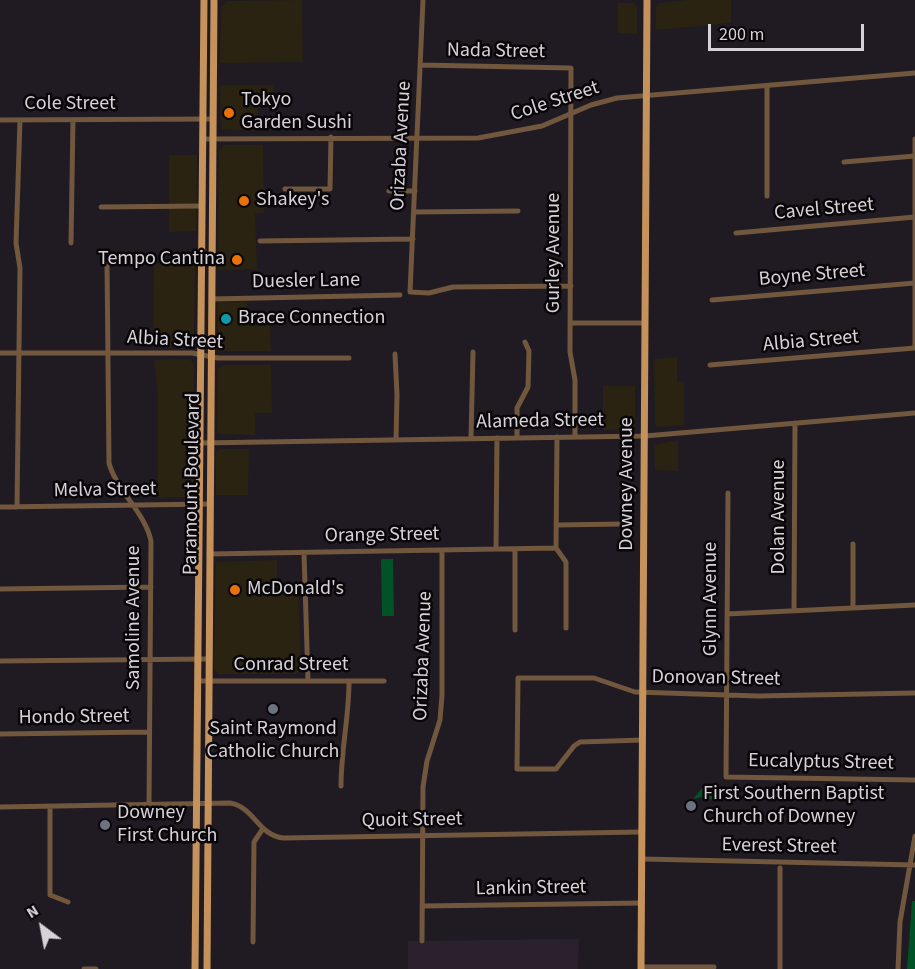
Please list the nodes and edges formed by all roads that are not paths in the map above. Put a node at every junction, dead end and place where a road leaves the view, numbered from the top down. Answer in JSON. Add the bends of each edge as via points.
{"nodes":[{"id":1,"x":204,"y":0,"type":"edge"},
{"id":2,"x":214,"y":0,"type":"edge"},
{"id":3,"x":423,"y":0,"type":"edge"},
{"id":4,"x":647,"y":0,"type":"edge"},
{"id":5,"x":421,"y":65,"type":"junction"},
{"id":6,"x":571,"y":68,"type":"joint"},
{"id":7,"x":915,"y":73,"type":"edge"},
{"id":8,"x":767,"y":87,"type":"junction"},
{"id":9,"x":647,"y":97,"type":"junction"},
{"id":10,"x":571,"y":114,"type":"junction"},
{"id":11,"x":203,"y":119,"type":"junction"},
{"id":12,"x":213,"y":119,"type":"junction"},
{"id":13,"x":0,"y":120,"type":"edge"},
{"id":14,"x":20,"y":120,"type":"junction"},
{"id":15,"x":73,"y":120,"type":"junction"},
{"id":16,"x":417,"y":136,"type":"junction"},
{"id":17,"x":331,"y":137,"type":"junction"},
{"id":18,"x":203,"y":139,"type":"junction"},
{"id":19,"x":213,"y":139,"type":"junction"},
{"id":20,"x":915,"y":140,"type":"edge"},
{"id":21,"x":915,"y":156,"type":"edge"},
{"id":22,"x":844,"y":162,"type":"dead end"},
{"id":23,"x":285,"y":189,"type":"dead end"},
{"id":24,"x":389,"y":191,"type":"dead end"},
{"id":25,"x":415,"y":191,"type":"junction"},
{"id":26,"x":767,"y":196,"type":"dead end"},
{"id":27,"x":202,"y":206,"type":"junction"},
{"id":28,"x":101,"y":207,"type":"dead end"},
{"id":29,"x":518,"y":211,"type":"dead end"},
{"id":30,"x":414,"y":212,"type":"junction"},
{"id":31,"x":915,"y":217,"type":"edge"},
{"id":32,"x":736,"y":233,"type":"dead end"},
{"id":33,"x":413,"y":239,"type":"junction"},
{"id":34,"x":260,"y":241,"type":"dead end"},
{"id":35,"x":71,"y":243,"type":"dead end"},
{"id":36,"x":107,"y":262,"type":"dead end"},
{"id":37,"x":915,"y":283,"type":"edge"},
{"id":38,"x":570,"y":286,"type":"junction"},
{"id":39,"x":400,"y":295,"type":"dead end"},
{"id":40,"x":212,"y":298,"type":"junction"},
{"id":41,"x":712,"y":300,"type":"dead end"},
{"id":42,"x":570,"y":323,"type":"junction"},
{"id":43,"x":645,"y":324,"type":"junction"},
{"id":44,"x":525,"y":342,"type":"dead end"},
{"id":45,"x":915,"y":348,"type":"edge"},
{"id":46,"x":19,"y":352,"type":"junction"},
{"id":47,"x":473,"y":352,"type":"dead end"},
{"id":48,"x":0,"y":353,"type":"edge"},
{"id":49,"x":106,"y":353,"type":"junction"},
{"id":50,"x":395,"y":354,"type":"dead end"},
{"id":51,"x":201,"y":355,"type":"junction"},
{"id":52,"x":211,"y":357,"type":"junction"},
{"id":53,"x":349,"y":358,"type":"dead end"},
{"id":54,"x":710,"y":365,"type":"dead end"},
{"id":55,"x":915,"y":413,"type":"edge"},
{"id":56,"x":795,"y":423,"type":"junction"},
{"id":57,"x":645,"y":436,"type":"junction"},
{"id":58,"x":557,"y":437,"type":"junction"},
{"id":59,"x":575,"y":437,"type":"junction"},
{"id":60,"x":471,"y":438,"type":"junction"},
{"id":61,"x":497,"y":438,"type":"junction"},
{"id":62,"x":517,"y":438,"type":"junction"},
{"id":63,"x":396,"y":440,"type":"junction"},
{"id":64,"x":200,"y":443,"type":"junction"},
{"id":65,"x":210,"y":443,"type":"junction"},
{"id":66,"x":728,"y":493,"type":"dead end"},
{"id":67,"x":200,"y":504,"type":"junction"},
{"id":68,"x":210,"y":504,"type":"junction"},
{"id":69,"x":132,"y":506,"type":"junction"},
{"id":70,"x":0,"y":507,"type":"edge"},
{"id":71,"x":17,"y":507,"type":"junction"},
{"id":72,"x":622,"y":524,"type":"dead end"},
{"id":73,"x":556,"y":525,"type":"junction"},
{"id":74,"x":199,"y":538,"type":"junction"},
{"id":75,"x":853,"y":544,"type":"dead end"},
{"id":76,"x":556,"y":548,"type":"junction"},
{"id":77,"x":496,"y":549,"type":"junction"},
{"id":78,"x":515,"y":549,"type":"junction"},
{"id":79,"x":442,"y":550,"type":"junction"},
{"id":80,"x":304,"y":553,"type":"junction"},
{"id":81,"x":209,"y":554,"type":"junction"},
{"id":82,"x":151,"y":587,"type":"junction"},
{"id":83,"x":0,"y":589,"type":"edge"},
{"id":84,"x":915,"y":605,"type":"edge"},
{"id":85,"x":853,"y":608,"type":"junction"},
{"id":86,"x":794,"y":611,"type":"junction"},
{"id":87,"x":727,"y":614,"type":"junction"},
{"id":88,"x":566,"y":628,"type":"dead end"},
{"id":89,"x":514,"y":630,"type":"dead end"},
{"id":90,"x":207,"y":658,"type":"junction"},
{"id":91,"x":150,"y":659,"type":"junction"},
{"id":92,"x":197,"y":659,"type":"junction"},
{"id":93,"x":0,"y":662,"type":"edge"},
{"id":94,"x":308,"y":680,"type":"junction"},
{"id":95,"x":197,"y":681,"type":"junction"},
{"id":96,"x":207,"y":681,"type":"junction"},
{"id":97,"x":384,"y":681,"type":"dead end"},
{"id":98,"x":349,"y":682,"type":"junction"},
{"id":99,"x":643,"y":692,"type":"junction"},
{"id":100,"x":727,"y":693,"type":"junction"},
{"id":101,"x":915,"y":693,"type":"edge"},
{"id":102,"x":149,"y":732,"type":"junction"},
{"id":103,"x":0,"y":734,"type":"edge"},
{"id":104,"x":643,"y":740,"type":"junction"},
{"id":105,"x":726,"y":777,"type":"joint"},
{"id":106,"x":915,"y":780,"type":"edge"},
{"id":107,"x":341,"y":786,"type":"dead end"},
{"id":108,"x":196,"y":804,"type":"junction"},
{"id":109,"x":207,"y":804,"type":"junction"},
{"id":110,"x":149,"y":805,"type":"junction"},
{"id":111,"x":50,"y":806,"type":"junction"},
{"id":112,"x":0,"y":807,"type":"edge"},
{"id":113,"x":262,"y":830,"type":"junction"},
{"id":114,"x":641,"y":832,"type":"junction"},
{"id":115,"x":422,"y":836,"type":"junction"},
{"id":116,"x":915,"y":836,"type":"edge"},
{"id":117,"x":642,"y":859,"type":"junction"},
{"id":118,"x":913,"y":865,"type":"edge"},
{"id":119,"x":780,"y":868,"type":"dead end"},
{"id":120,"x":68,"y":902,"type":"dead end"},
{"id":121,"x":642,"y":903,"type":"junction"},
{"id":122,"x":422,"y":906,"type":"junction"},
{"id":123,"x":422,"y":941,"type":"dead end"},
{"id":124,"x":253,"y":942,"type":"dead end"},
{"id":125,"x":714,"y":967,"type":"dead end"},
{"id":126,"x":641,"y":968,"type":"edge"},
{"id":127,"x":84,"y":969,"type":"edge"},
{"id":128,"x":96,"y":969,"type":"edge"},
{"id":129,"x":195,"y":969,"type":"edge"},
{"id":130,"x":207,"y":969,"type":"edge"},
{"id":131,"x":780,"y":969,"type":"edge"},
{"id":132,"x":898,"y":969,"type":"edge"}],
"edges":[{"from":1,"to":11,"type":"main road","name":"Paramount Boulevard"},
{"from":2,"to":12,"type":"main road","name":"Paramount Boulevard"},
{"from":3,"to":5,"type":"street","name":"Orizaba Avenue"},
{"from":4,"to":9,"type":"main road","name":"Downey Avenue"},
{"from":5,"to":6,"type":"street","name":"Nada Street"},
{"from":5,"to":16,"type":"street","name":"Orizaba Avenue"},
{"from":6,"to":10,"type":"street","name":"Gurley Avenue"},
{"from":7,"to":8,"type":"street","name":"Cole Street"},
{"from":8,"to":9,"type":"street","name":"Cole Street"},
{"from":8,"to":26,"type":"street"},
{"from":9,"to":10,"type":"street","name":"Cole Street","via":[[604,100]]},
{"from":9,"to":43,"type":"main road","name":"Downey Avenue"},
{"from":10,"to":16,"type":"street","name":"Cole Street","via":[[542,126],[497,136]]},
{"from":10,"to":38,"type":"street","name":"Gurley Avenue"},
{"from":11,"to":12,"type":"street","name":"Cole Street"},
{"from":11,"to":15,"type":"street","name":"Cole Street"},
{"from":11,"to":18,"type":"main road","name":"Paramount Boulevard"},
{"from":12,"to":19,"type":"main road","name":"Paramount Boulevard"},
{"from":13,"to":14,"type":"street","name":"Cole Street"},
{"from":14,"to":15,"type":"street","name":"Cole Street"},
{"from":14,"to":46,"type":"street","via":[[16,243],[20,267]]},
{"from":15,"to":35,"type":"street"},
{"from":16,"to":17,"type":"street","name":"Cole Street"},
{"from":16,"to":25,"type":"street","name":"Orizaba Avenue"},
{"from":17,"to":19,"type":"street","name":"Cole Street"},
{"from":17,"to":23,"type":"street","via":[[330,189]]},
{"from":18,"to":19,"type":"street","name":"Cole Street"},
{"from":18,"to":27,"type":"main road","name":"Paramount Boulevard"},
{"from":19,"to":40,"type":"main road","name":"Paramount Boulevard"},
{"from":20,"to":21,"type":"street"},
{"from":21,"to":22,"type":"street"},
{"from":21,"to":31,"type":"street"},
{"from":24,"to":25,"type":"street"},
{"from":25,"to":30,"type":"street","name":"Orizaba Avenue"},
{"from":27,"to":28,"type":"street"},
{"from":27,"to":51,"type":"main road","name":"Paramount Boulevard"},
{"from":29,"to":30,"type":"street"},
{"from":30,"to":33,"type":"street","name":"Orizaba Avenue"},
{"from":31,"to":32,"type":"street","name":"Cavel Street"},
{"from":31,"to":37,"type":"street"},
{"from":33,"to":34,"type":"street"},
{"from":33,"to":38,"type":"street","name":"Orizaba Avenue","via":[[410,292],[429,293],[453,287]]},
{"from":36,"to":49,"type":"street","name":"Samoline Avenue"},
{"from":37,"to":41,"type":"street","name":"Boyne Street"},
{"from":37,"to":45,"type":"street"},
{"from":38,"to":42,"type":"street","name":"Gurley Avenue"},
{"from":39,"to":40,"type":"street","name":"Duesler Lane"},
{"from":40,"to":52,"type":"main road","name":"Paramount Boulevard"},
{"from":42,"to":43,"type":"street"},
{"from":42,"to":59,"type":"street","name":"Gurley Avenue"},
{"from":43,"to":57,"type":"main road","name":"Downey Avenue"},
{"from":44,"to":62,"type":"street","via":[[529,351],[528,387],[517,408]]},
{"from":45,"to":54,"type":"street","name":"Albia Street"},
{"from":46,"to":48,"type":"street","name":"Albia Street"},
{"from":46,"to":49,"type":"street","name":"Albia Street"},
{"from":46,"to":71,"type":"street"},
{"from":47,"to":60,"type":"street"},
{"from":49,"to":51,"type":"street","name":"Albia Street"},
{"from":49,"to":69,"type":"street","name":"Samoline Avenue","via":[[109,463]]},
{"from":50,"to":63,"type":"street"},
{"from":51,"to":52,"type":"street","name":"Albia Street"},
{"from":51,"to":64,"type":"main road","name":"Paramount Boulevard"},
{"from":52,"to":53,"type":"street","name":"Albia Street"},
{"from":52,"to":65,"type":"main road","name":"Paramount Boulevard"},
{"from":55,"to":56,"type":"street","name":"Alameda Street"},
{"from":56,"to":57,"type":"street","name":"Alameda Street"},
{"from":56,"to":86,"type":"street","name":"Dolan Avenue"},
{"from":57,"to":59,"type":"street","name":"Alameda Street"},
{"from":57,"to":99,"type":"main road","name":"Downey Avenue"},
{"from":58,"to":59,"type":"street","name":"Alameda Street"},
{"from":58,"to":62,"type":"street","name":"Alameda Street"},
{"from":58,"to":73,"type":"street"},
{"from":60,"to":61,"type":"street","name":"Alameda Street"},
{"from":60,"to":63,"type":"street","name":"Alameda Street"},
{"from":61,"to":62,"type":"street","name":"Alameda Street"},
{"from":61,"to":77,"type":"street"},
{"from":63,"to":65,"type":"street","name":"Alameda Street"},
{"from":64,"to":65,"type":"street","name":"Alameda Street"},
{"from":64,"to":67,"type":"main road","name":"Paramount Boulevard"},
{"from":65,"to":68,"type":"main road","name":"Paramount Boulevard"},
{"from":66,"to":87,"type":"street","name":"Glynn Avenue"},
{"from":67,"to":68,"type":"street","name":"Melva Street"},
{"from":67,"to":69,"type":"street","name":"Melva Street"},
{"from":67,"to":74,"type":"main road","name":"Paramount Boulevard"},
{"from":68,"to":81,"type":"main road","name":"Paramount Boulevard"},
{"from":69,"to":71,"type":"street","name":"Melva Street"},
{"from":69,"to":82,"type":"street","name":"Samoline Avenue","via":[[150,536]]},
{"from":70,"to":71,"type":"street","name":"Melva Street"},
{"from":72,"to":73,"type":"street"},
{"from":73,"to":76,"type":"street"},
{"from":74,"to":81,"type":"main road"},
{"from":74,"to":92,"type":"main road","name":"Paramount Boulevard"},
{"from":75,"to":85,"type":"street"},
{"from":76,"to":78,"type":"street","name":"Orange Street"},
{"from":76,"to":88,"type":"street","via":[[566,562]]},
{"from":77,"to":78,"type":"street","name":"Orange Street"},
{"from":77,"to":79,"type":"street","name":"Orange Street"},
{"from":78,"to":89,"type":"street"},
{"from":79,"to":80,"type":"street","name":"Orange Street"},
{"from":79,"to":115,"type":"street","name":"Orizaba Avenue","via":[[440,720],[425,769]]},
{"from":80,"to":81,"type":"street","name":"Orange Street"},
{"from":80,"to":94,"type":"street"},
{"from":81,"to":90,"type":"main road","name":"Paramount Boulevard"},
{"from":82,"to":83,"type":"street"},
{"from":82,"to":91,"type":"street","name":"Samoline Avenue"},
{"from":84,"to":85,"type":"street"},
{"from":85,"to":86,"type":"street"},
{"from":86,"to":87,"type":"street"},
{"from":87,"to":100,"type":"street","name":"Glynn Avenue"},
{"from":90,"to":92,"type":"street"},
{"from":90,"to":96,"type":"main road","name":"Paramount Boulevard"},
{"from":91,"to":92,"type":"street"},
{"from":91,"to":93,"type":"street"},
{"from":91,"to":102,"type":"street","name":"Samoline Avenue"},
{"from":92,"to":95,"type":"main road","name":"Paramount Boulevard"},
{"from":94,"to":96,"type":"street","name":"Conrad Street"},
{"from":94,"to":98,"type":"street","name":"Conrad Street"},
{"from":95,"to":96,"type":"street","name":"Conrad Street"},
{"from":95,"to":108,"type":"main road","name":"Paramount Boulevard"},
{"from":96,"to":109,"type":"main road","name":"Paramount Boulevard"},
{"from":97,"to":98,"type":"street","name":"Conrad Street"},
{"from":98,"to":107,"type":"street"},
{"from":99,"to":100,"type":"street","name":"Donovan Street"},
{"from":99,"to":104,"type":"main road","name":"Downey Avenue"},
{"from":99,"to":104,"type":"street","name":"Donovan Street","via":[[594,678],[518,678],[517,769],[556,769],[574,746],[584,741]]},
{"from":100,"to":101,"type":"street","name":"Donovan Street"},
{"from":100,"to":105,"type":"street","name":"Glynn Avenue"},
{"from":102,"to":103,"type":"street","name":"Hondo Street"},
{"from":102,"to":110,"type":"street","name":"Samoline Avenue"},
{"from":104,"to":114,"type":"main road","name":"Downey Avenue"},
{"from":105,"to":106,"type":"street","name":"Eucalyptus Street"},
{"from":108,"to":109,"type":"street"},
{"from":108,"to":110,"type":"street"},
{"from":108,"to":129,"type":"main road","name":"Paramount Boulevard"},
{"from":109,"to":113,"type":"street","via":[[240,806]]},
{"from":109,"to":130,"type":"main road","name":"Paramount Boulevard"},
{"from":110,"to":111,"type":"street"},
{"from":111,"to":112,"type":"street"},
{"from":111,"to":120,"type":"street","via":[[50,895]]},
{"from":113,"to":115,"type":"street","name":"Quoit Street","via":[[283,838]]},
{"from":113,"to":124,"type":"street","via":[[254,842]]},
{"from":114,"to":115,"type":"street","name":"Quoit Street"},
{"from":114,"to":117,"type":"main road","name":"Downey Avenue"},
{"from":115,"to":122,"type":"street","name":"Orizaba Avenue"},
{"from":116,"to":118,"type":"street"},
{"from":117,"to":118,"type":"street","name":"Everest Street"},
{"from":117,"to":121,"type":"main road","name":"Downey Avenue"},
{"from":118,"to":132,"type":"street","via":[[899,928]]},
{"from":119,"to":131,"type":"street"},
{"from":121,"to":122,"type":"street","name":"Lankin Street"},
{"from":121,"to":126,"type":"main road","name":"Downey Avenue"},
{"from":122,"to":123,"type":"street","name":"Orizaba Avenue"},
{"from":125,"to":126,"type":"street"},
{"from":127,"to":128,"type":"street"}]}
